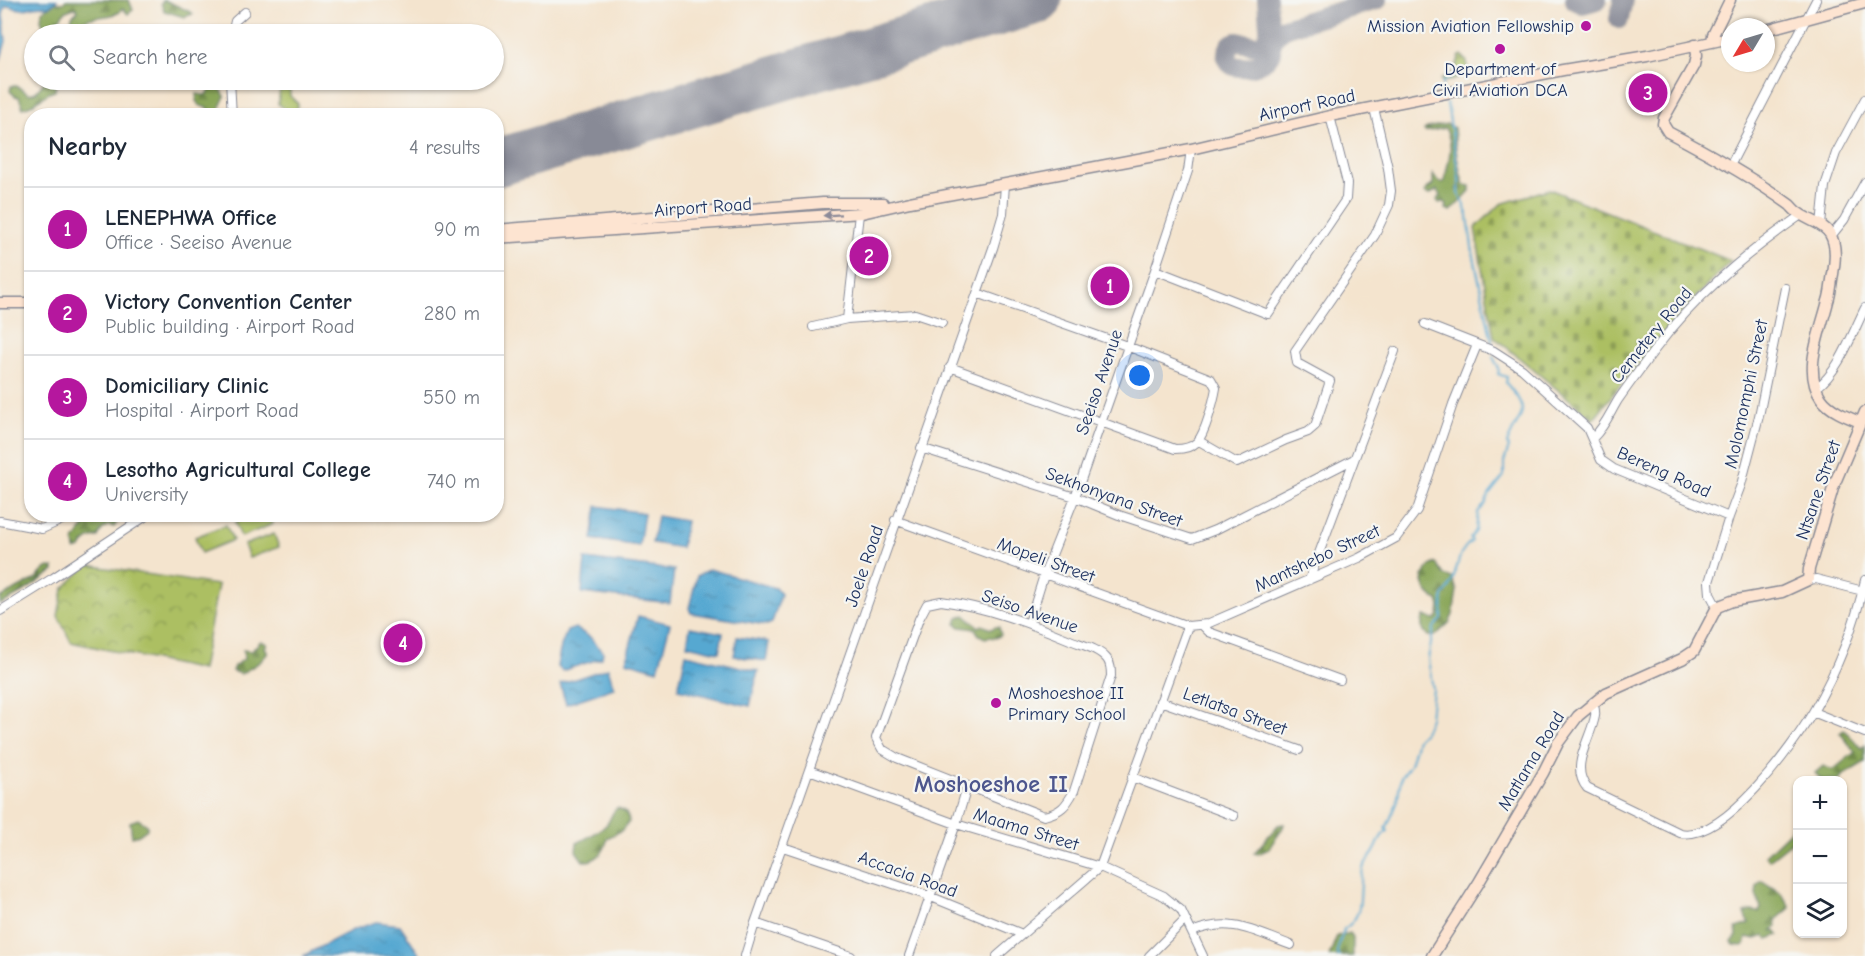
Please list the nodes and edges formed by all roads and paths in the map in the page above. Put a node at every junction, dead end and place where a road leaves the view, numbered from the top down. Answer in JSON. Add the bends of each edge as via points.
{"nodes":[{"id":1,"x":1730,"y":0,"type":"edge"},
{"id":2,"x":1816,"y":0,"type":"edge"},
{"id":3,"x":1865,"y":3,"type":"edge"},
{"id":4,"x":245,"y":12,"type":"dead end"},
{"id":5,"x":1807,"y":18,"type":"junction"},
{"id":6,"x":234,"y":24,"type":"edge"},
{"id":7,"x":1775,"y":27,"type":"edge"},
{"id":8,"x":1721,"y":40,"type":"edge"},
{"id":9,"x":1712,"y":42,"type":"junction"},
{"id":10,"x":1695,"y":45,"type":"junction"},
{"id":11,"x":231,"y":90,"type":"edge"},
{"id":12,"x":1865,"y":99,"type":"edge"},
{"id":13,"x":232,"y":108,"type":"edge"},
{"id":14,"x":1374,"y":108,"type":"junction"},
{"id":15,"x":1330,"y":116,"type":"junction"},
{"id":16,"x":1191,"y":149,"type":"junction"},
{"id":17,"x":1730,"y":166,"type":"junction"},
{"id":18,"x":1865,"y":182,"type":"edge"},
{"id":19,"x":1005,"y":184,"type":"junction"},
{"id":20,"x":910,"y":202,"type":"junction"},
{"id":21,"x":859,"y":214,"type":"junction"},
{"id":22,"x":1801,"y":215,"type":"junction"},
{"id":23,"x":1821,"y":225,"type":"junction"},
{"id":24,"x":504,"y":229,"type":"edge"},
{"id":25,"x":1831,"y":236,"type":"junction"},
{"id":26,"x":504,"y":237,"type":"edge"},
{"id":27,"x":1155,"y":270,"type":"junction"},
{"id":28,"x":1785,"y":288,"type":"dead end"},
{"id":29,"x":976,"y":293,"type":"junction"},
{"id":30,"x":0,"y":303,"type":"edge"},
{"id":31,"x":24,"y":303,"type":"edge"},
{"id":32,"x":1865,"y":308,"type":"edge"},
{"id":33,"x":847,"y":319,"type":"junction"},
{"id":34,"x":942,"y":323,"type":"dead end"},
{"id":35,"x":1425,"y":324,"type":"dead end"},
{"id":36,"x":813,"y":327,"type":"dead end"},
{"id":37,"x":1477,"y":345,"type":"junction"},
{"id":38,"x":1127,"y":346,"type":"junction"},
{"id":39,"x":1395,"y":351,"type":"dead end"},
{"id":40,"x":950,"y":367,"type":"junction"},
{"id":41,"x":1816,"y":388,"type":"junction"},
{"id":42,"x":1865,"y":412,"type":"edge"},
{"id":43,"x":1860,"y":422,"type":"junction"},
{"id":44,"x":1100,"y":423,"type":"junction"},
{"id":45,"x":1593,"y":438,"type":"junction"},
{"id":46,"x":1199,"y":441,"type":"junction"},
{"id":47,"x":921,"y":448,"type":"junction"},
{"id":48,"x":1354,"y":459,"type":"junction"},
{"id":49,"x":1075,"y":497,"type":"junction"},
{"id":50,"x":1729,"y":517,"type":"junction"},
{"id":51,"x":895,"y":520,"type":"junction"},
{"id":52,"x":0,"y":521,"type":"edge"},
{"id":53,"x":57,"y":522,"type":"edge"},
{"id":54,"x":137,"y":522,"type":"edge"},
{"id":55,"x":1044,"y":575,"type":"junction"},
{"id":56,"x":1309,"y":580,"type":"junction"},
{"id":57,"x":1808,"y":580,"type":"junction"},
{"id":58,"x":1865,"y":580,"type":"edge"},
{"id":59,"x":1863,"y":591,"type":"junction"},
{"id":60,"x":1717,"y":608,"type":"junction"},
{"id":61,"x":0,"y":611,"type":"edge"},
{"id":62,"x":1029,"y":623,"type":"junction"},
{"id":63,"x":1203,"y":625,"type":"junction"},
{"id":64,"x":1188,"y":626,"type":"junction"},
{"id":65,"x":1340,"y":680,"type":"dead end"},
{"id":66,"x":1160,"y":701,"type":"junction"},
{"id":67,"x":1593,"y":702,"type":"junction"},
{"id":68,"x":1813,"y":712,"type":"junction"},
{"id":69,"x":1865,"y":732,"type":"edge"},
{"id":70,"x":1299,"y":750,"type":"dead end"},
{"id":71,"x":809,"y":770,"type":"junction"},
{"id":72,"x":1132,"y":777,"type":"junction"},
{"id":73,"x":967,"y":787,"type":"junction"},
{"id":74,"x":1234,"y":816,"type":"dead end"},
{"id":75,"x":956,"y":824,"type":"junction"},
{"id":76,"x":783,"y":847,"type":"junction"},
{"id":77,"x":1100,"y":867,"type":"junction"},
{"id":78,"x":929,"y":896,"type":"junction"},
{"id":79,"x":1185,"y":920,"type":"junction"},
{"id":80,"x":755,"y":922,"type":"junction"},
{"id":81,"x":1192,"y":932,"type":"junction"},
{"id":82,"x":1022,"y":934,"type":"junction"},
{"id":83,"x":1292,"y":945,"type":"dead end"},
{"id":84,"x":745,"y":956,"type":"edge"},
{"id":85,"x":851,"y":956,"type":"edge"},
{"id":86,"x":909,"y":956,"type":"edge"},
{"id":87,"x":997,"y":956,"type":"edge"},
{"id":88,"x":1149,"y":956,"type":"edge"},
{"id":89,"x":1203,"y":956,"type":"edge"},
{"id":90,"x":1432,"y":956,"type":"edge"}],
"edges":[{"from":1,"to":9,"type":"main road"},
{"from":2,"to":5,"type":"street"},
{"from":3,"to":5,"type":"main road"},
{"from":4,"to":6,"type":"street"},
{"from":5,"to":7,"type":"main road"},
{"from":5,"to":17,"type":"street"},
{"from":8,"to":9,"type":"main road","name":"Airport Road"},
{"from":9,"to":10,"type":"main road","name":"Airport Road"},
{"from":10,"to":14,"type":"main road","name":"Airport Road"},
{"from":10,"to":17,"type":"main road","via":[[1694,65],[1663,124],[1668,132]]},
{"from":11,"to":13,"type":"street"},
{"from":12,"to":23,"type":"street","via":[[1828,175]]},
{"from":14,"to":15,"type":"main road","name":"Airport Road"},
{"from":14,"to":46,"type":"street","via":[[1388,168],[1389,205],[1375,235],[1295,351],[1297,363],[1330,381],[1319,419],[1308,432],[1237,463]]},
{"from":15,"to":16,"type":"main road","name":"Airport Road"},
{"from":15,"to":27,"type":"street","via":[[1347,183],[1346,199],[1268,314]]},
{"from":16,"to":19,"type":"main road","name":"Airport Road"},
{"from":16,"to":27,"type":"street","name":"Seeiso Avenue","via":[[1188,171]]},
{"from":17,"to":22,"type":"main road"},
{"from":18,"to":25,"type":"street"},
{"from":19,"to":20,"type":"main road","name":"Airport Road"},
{"from":19,"to":29,"type":"street","name":"Joele Road","via":[[1003,214]]},
{"from":20,"to":21,"type":"main road","name":"Airport Road"},
{"from":20,"to":24,"type":"main road","name":"Airport Road","via":[[823,203]]},
{"from":21,"to":26,"type":"main road","name":"Airport Road","one_way":true},
{"from":21,"to":33,"type":"street"},
{"from":22,"to":23,"type":"main road"},
{"from":22,"to":45,"type":"street","name":"Cemetery Road","via":[[1744,256],[1699,297],[1652,352],[1620,396],[1605,426]]},
{"from":23,"to":25,"type":"main road"},
{"from":25,"to":41,"type":"main road","via":[[1834,264],[1814,358]]},
{"from":27,"to":38,"type":"street","name":"Seeiso Avenue"},
{"from":28,"to":50,"type":"street","name":"Molomomphi Street","via":[[1759,416],[1742,485]]},
{"from":29,"to":38,"type":"street"},
{"from":29,"to":40,"type":"street","name":"Joele Road"},
{"from":30,"to":31,"type":"main road"},
{"from":32,"to":41,"type":"street","via":[[1826,382]]},
{"from":33,"to":34,"type":"street","via":[[915,314]]},
{"from":33,"to":36,"type":"street"},
{"from":35,"to":37,"type":"street","name":"Bereng Road"},
{"from":37,"to":45,"type":"street","name":"Bereng Road","via":[[1509,360],[1537,381]]},
{"from":37,"to":56,"type":"street","name":"Mantshebo Street","via":[[1417,510],[1406,528],[1383,546]]},
{"from":38,"to":44,"type":"street","name":"Seeiso Avenue"},
{"from":38,"to":46,"type":"street","via":[[1211,379],[1216,388],[1214,402]]},
{"from":39,"to":48,"type":"street"},
{"from":40,"to":44,"type":"street"},
{"from":40,"to":47,"type":"street","name":"Joele Road"},
{"from":41,"to":43,"type":"main road","via":[[1822,400]]},
{"from":42,"to":43,"type":"main road","name":"Ntsane Street"},
{"from":43,"to":57,"type":"main road","name":"Ntsane Street","via":[[1834,485]]},
{"from":44,"to":46,"type":"street","via":[[1175,449]]},
{"from":44,"to":49,"type":"street","name":"Seeiso Avenue"},
{"from":45,"to":50,"type":"street","name":"Bereng Road","via":[[1601,460],[1614,469]]},
{"from":47,"to":49,"type":"street","name":"Sekhonyana Street"},
{"from":47,"to":51,"type":"street","name":"Joele Road"},
{"from":48,"to":49,"type":"street","name":"Sekhonyana Street","via":[[1192,539]]},
{"from":48,"to":56,"type":"street"},
{"from":49,"to":55,"type":"street","name":"Seeiso Avenue"},
{"from":50,"to":60,"type":"street","name":"Molomomphi Street","via":[[1709,582]]},
{"from":51,"to":55,"type":"street","name":"Mopeli Street"},
{"from":51,"to":71,"type":"street","name":"Joele Road"},
{"from":52,"to":53,"type":"street","via":[[42,529]]},
{"from":54,"to":61,"type":"street"},
{"from":55,"to":62,"type":"street","name":"Seeiso Avenue"},
{"from":55,"to":64,"type":"street","name":"Mopeli Street"},
{"from":56,"to":63,"type":"street","name":"Mantshebo Street"},
{"from":57,"to":59,"type":"street"},
{"from":57,"to":60,"type":"main road","via":[[1782,592],[1732,601]]},
{"from":58,"to":59,"type":"street"},
{"from":59,"to":68,"type":"street","via":[[1839,658]]},
{"from":60,"to":67,"type":"main road","name":"Matlama Road","via":[[1694,651]]},
{"from":62,"to":73,"type":"street","name":"Seiso Avenue","via":[[1096,650],[1111,665],[1111,676],[1074,791],[1066,807],[1044,816]]},
{"from":62,"to":73,"type":"street","name":"Seiso Avenue","via":[[962,603],[941,601],[927,604],[918,619],[876,738],[882,749],[897,758]]},
{"from":63,"to":64,"type":"street","name":"Mantshebo Street"},
{"from":63,"to":65,"type":"street","via":[[1209,632]]},
{"from":64,"to":66,"type":"street"},
{"from":66,"to":70,"type":"street","name":"Letlatsa Street"},
{"from":66,"to":72,"type":"street"},
{"from":67,"to":68,"type":"street","via":[[1596,714],[1580,762],[1580,780],[1587,788],[1686,834],[1713,826],[1735,810],[1785,753]]},
{"from":67,"to":90,"type":"main road","name":"Matlama Road","via":[[1566,732]]},
{"from":68,"to":69,"type":"street"},
{"from":71,"to":75,"type":"street","name":"Maama Street"},
{"from":71,"to":76,"type":"street","name":"Joele Road"},
{"from":72,"to":74,"type":"street"},
{"from":72,"to":77,"type":"street"},
{"from":73,"to":75,"type":"street"},
{"from":75,"to":77,"type":"street","name":"Maama Street"},
{"from":75,"to":78,"type":"street"},
{"from":76,"to":78,"type":"street","name":"Accacia Road"},
{"from":76,"to":80,"type":"street","name":"Joele Road"},
{"from":77,"to":79,"type":"street","name":"Maama Street","via":[[1164,896],[1175,903]]},
{"from":77,"to":82,"type":"street"},
{"from":78,"to":82,"type":"street","name":"Accacia Road"},
{"from":78,"to":86,"type":"street"},
{"from":79,"to":81,"type":"street","name":"Maama Street"},
{"from":79,"to":88,"type":"street"},
{"from":80,"to":84,"type":"street","name":"Joele Road"},
{"from":80,"to":85,"type":"street"},
{"from":81,"to":83,"type":"street","via":[[1230,924]]},
{"from":81,"to":89,"type":"street","name":"Maama Street"},
{"from":82,"to":87,"type":"street"}]}
